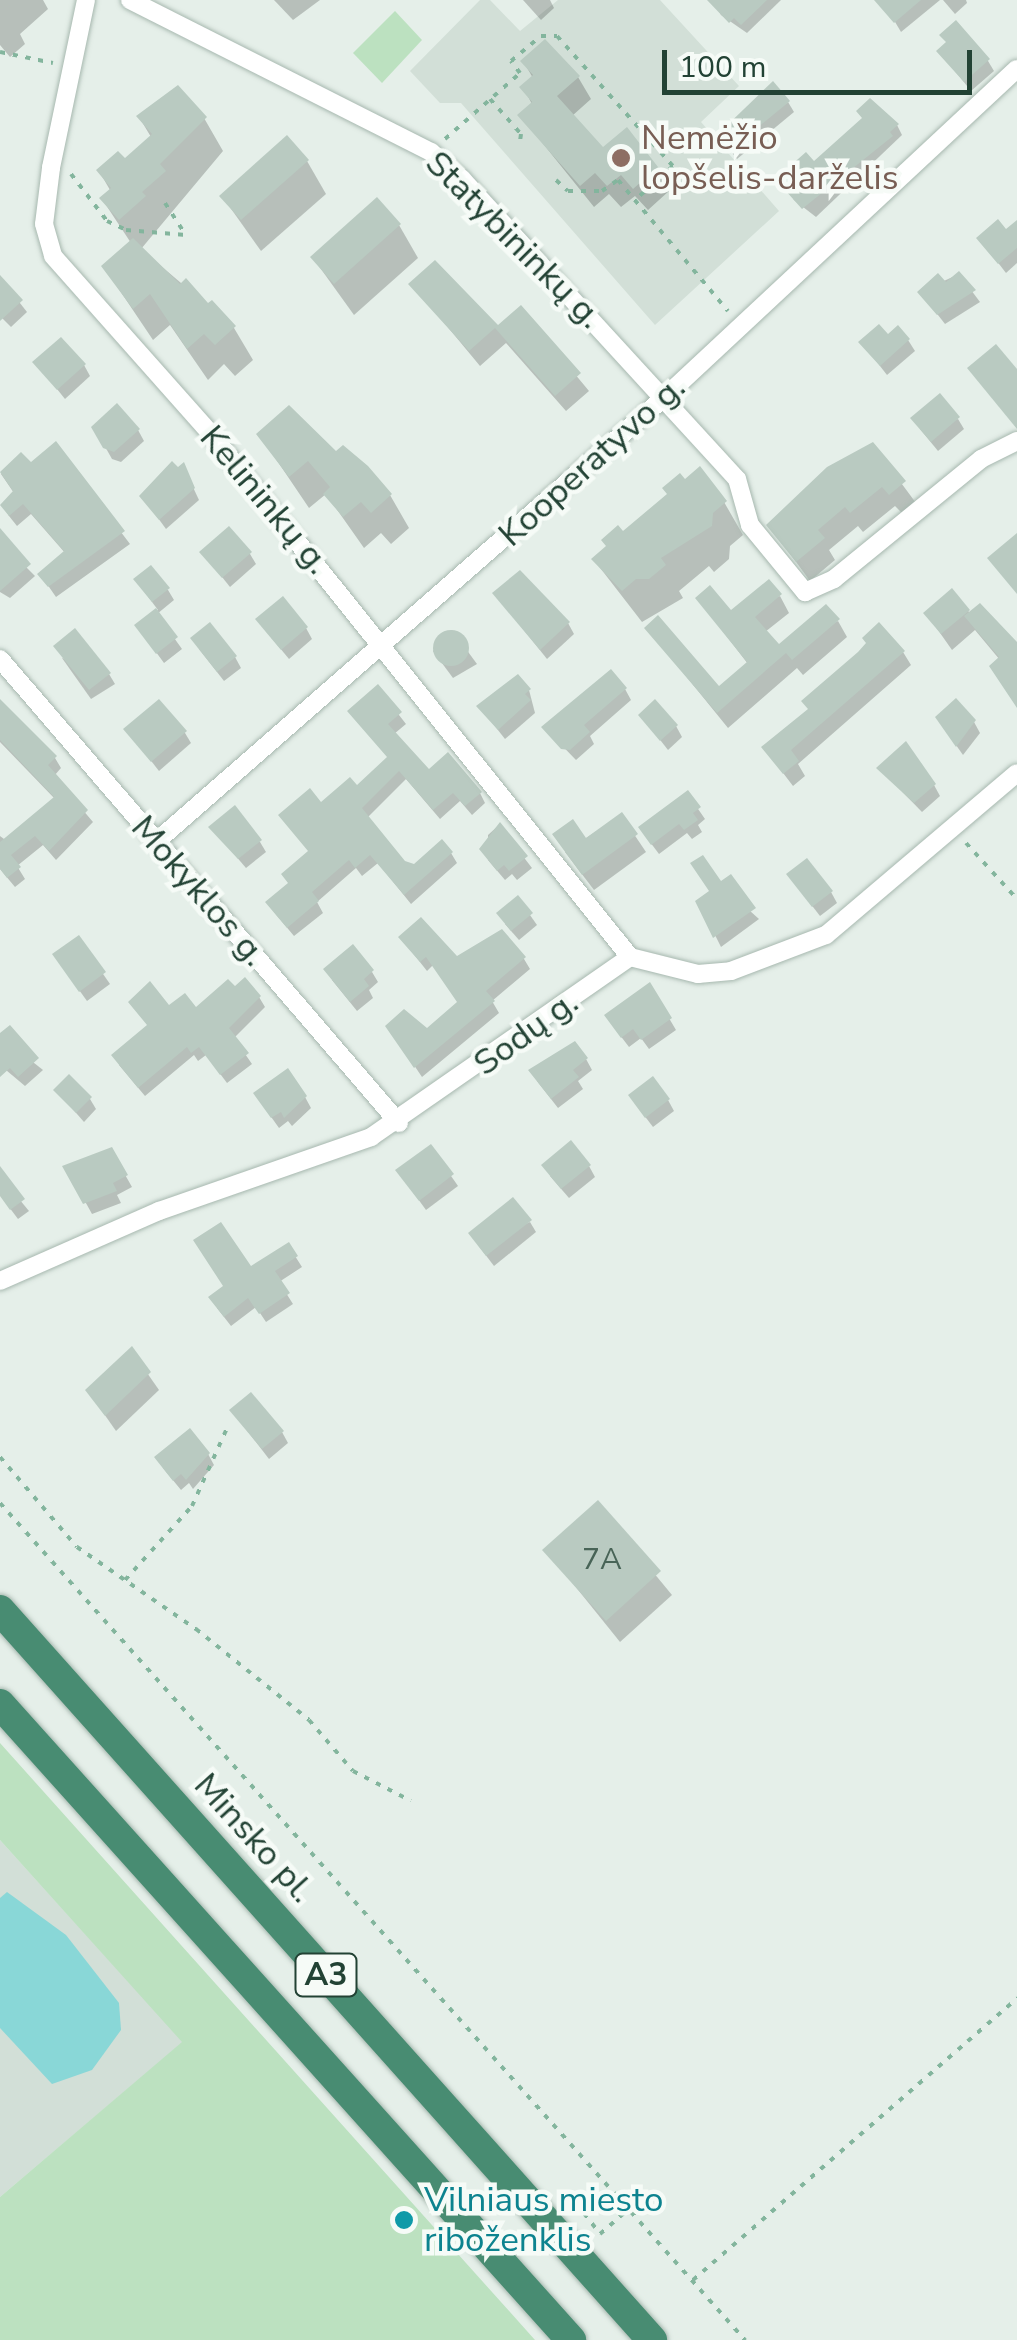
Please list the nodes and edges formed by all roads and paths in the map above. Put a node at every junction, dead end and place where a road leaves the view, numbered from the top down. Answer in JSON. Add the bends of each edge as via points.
{"nodes":[{"id":1,"x":86,"y":0,"type":"edge"},
{"id":2,"x":130,"y":0,"type":"edge"},
{"id":3,"x":0,"y":52,"type":"edge"},
{"id":4,"x":72,"y":66,"type":"junction"},
{"id":5,"x":1017,"y":69,"type":"edge"},
{"id":6,"x":490,"y":99,"type":"junction"},
{"id":7,"x":520,"y":141,"type":"dead end"},
{"id":8,"x":430,"y":152,"type":"junction"},
{"id":9,"x":53,"y":159,"type":"junction"},
{"id":10,"x":556,"y":180,"type":"dead end"},
{"id":11,"x":635,"y":200,"type":"junction"},
{"id":12,"x":165,"y":203,"type":"dead end"},
{"id":13,"x":740,"y":327,"type":"junction"},
{"id":14,"x":667,"y":396,"type":"junction"},
{"id":15,"x":1017,"y":441,"type":"edge"},
{"id":16,"x":386,"y":647,"type":"junction"},
{"id":17,"x":0,"y":658,"type":"edge"},
{"id":18,"x":1017,"y":773,"type":"edge"},
{"id":19,"x":954,"y":829,"type":"junction"},
{"id":20,"x":156,"y":841,"type":"junction"},
{"id":21,"x":1017,"y":899,"type":"edge"},
{"id":22,"x":630,"y":957,"type":"junction"},
{"id":23,"x":399,"y":1123,"type":"junction"},
{"id":24,"x":0,"y":1280,"type":"edge"},
{"id":25,"x":228,"y":1426,"type":"dead end"},
{"id":26,"x":0,"y":1457,"type":"edge"},
{"id":27,"x":0,"y":1503,"type":"edge"},
{"id":28,"x":125,"y":1580,"type":"junction"},
{"id":29,"x":0,"y":1610,"type":"edge"},
{"id":30,"x":0,"y":1704,"type":"edge"},
{"id":31,"x":411,"y":1801,"type":"dead end"},
{"id":32,"x":1017,"y":1998,"type":"edge"},
{"id":33,"x":576,"y":2204,"type":"dead end"},
{"id":34,"x":629,"y":2209,"type":"junction"},
{"id":35,"x":693,"y":2280,"type":"junction"},
{"id":36,"x":571,"y":2340,"type":"edge"},
{"id":37,"x":652,"y":2340,"type":"edge"},
{"id":38,"x":744,"y":2340,"type":"edge"}],
"edges":[{"from":1,"to":4,"type":"street","name":"Kelininkų g."},
{"from":2,"to":8,"type":"street","name":"Statybininkų g."},
{"from":3,"to":4,"type":"path"},
{"from":4,"to":9,"type":"street","name":"Kelininkų g."},
{"from":5,"to":13,"type":"street","name":"Kooperatyvo g."},
{"from":6,"to":7,"type":"path","via":[[522,134]]},
{"from":6,"to":8,"type":"path"},
{"from":6,"to":11,"type":"path","via":[[520,73],[511,61],[540,36],[557,36],[673,166]]},
{"from":8,"to":14,"type":"street","name":"Statybininkų g."},
{"from":9,"to":12,"type":"path","via":[[65,164],[90,206],[126,230],[186,235]]},
{"from":9,"to":16,"type":"street","name":"Kelininkų g.","via":[[44,224],[53,256]]},
{"from":10,"to":11,"type":"path","via":[[568,191],[602,191],[618,180]]},
{"from":11,"to":13,"type":"path"},
{"from":13,"to":14,"type":"street","name":"Kooperatyvo g."},
{"from":14,"to":15,"type":"street","name":"Statybininkų g.","via":[[737,479],[750,525],[805,592],[834,579],[981,459]]},
{"from":14,"to":16,"type":"street","name":"Kooperatyvo g."},
{"from":16,"to":20,"type":"street","name":"Kooperatyvo g."},
{"from":16,"to":22,"type":"street","name":"Kelininkų g."},
{"from":17,"to":20,"type":"street","name":"Mokyklos g."},
{"from":18,"to":19,"type":"street"},
{"from":19,"to":21,"type":"path"},
{"from":19,"to":22,"type":"street","via":[[854,917],[772,957],[698,974]]},
{"from":20,"to":23,"type":"street","name":"Mokyklos g."},
{"from":22,"to":23,"type":"street","name":"Sodų g."},
{"from":23,"to":24,"type":"street","name":"Sodų g.","via":[[158,1211]]},
{"from":25,"to":28,"type":"path","via":[[192,1506]]},
{"from":26,"to":28,"type":"path","via":[[77,1546]]},
{"from":27,"to":34,"type":"path"},
{"from":28,"to":31,"type":"path","via":[[309,1720],[353,1771]]},
{"from":29,"to":37,"type":"highway","name":"Minsko pl.","number":"A3"},
{"from":30,"to":36,"type":"highway","number":"A3"},
{"from":32,"to":35,"type":"path"},
{"from":33,"to":34,"type":"path","via":[[600,2234]]},
{"from":34,"to":35,"type":"path"},
{"from":35,"to":38,"type":"path"}]}
